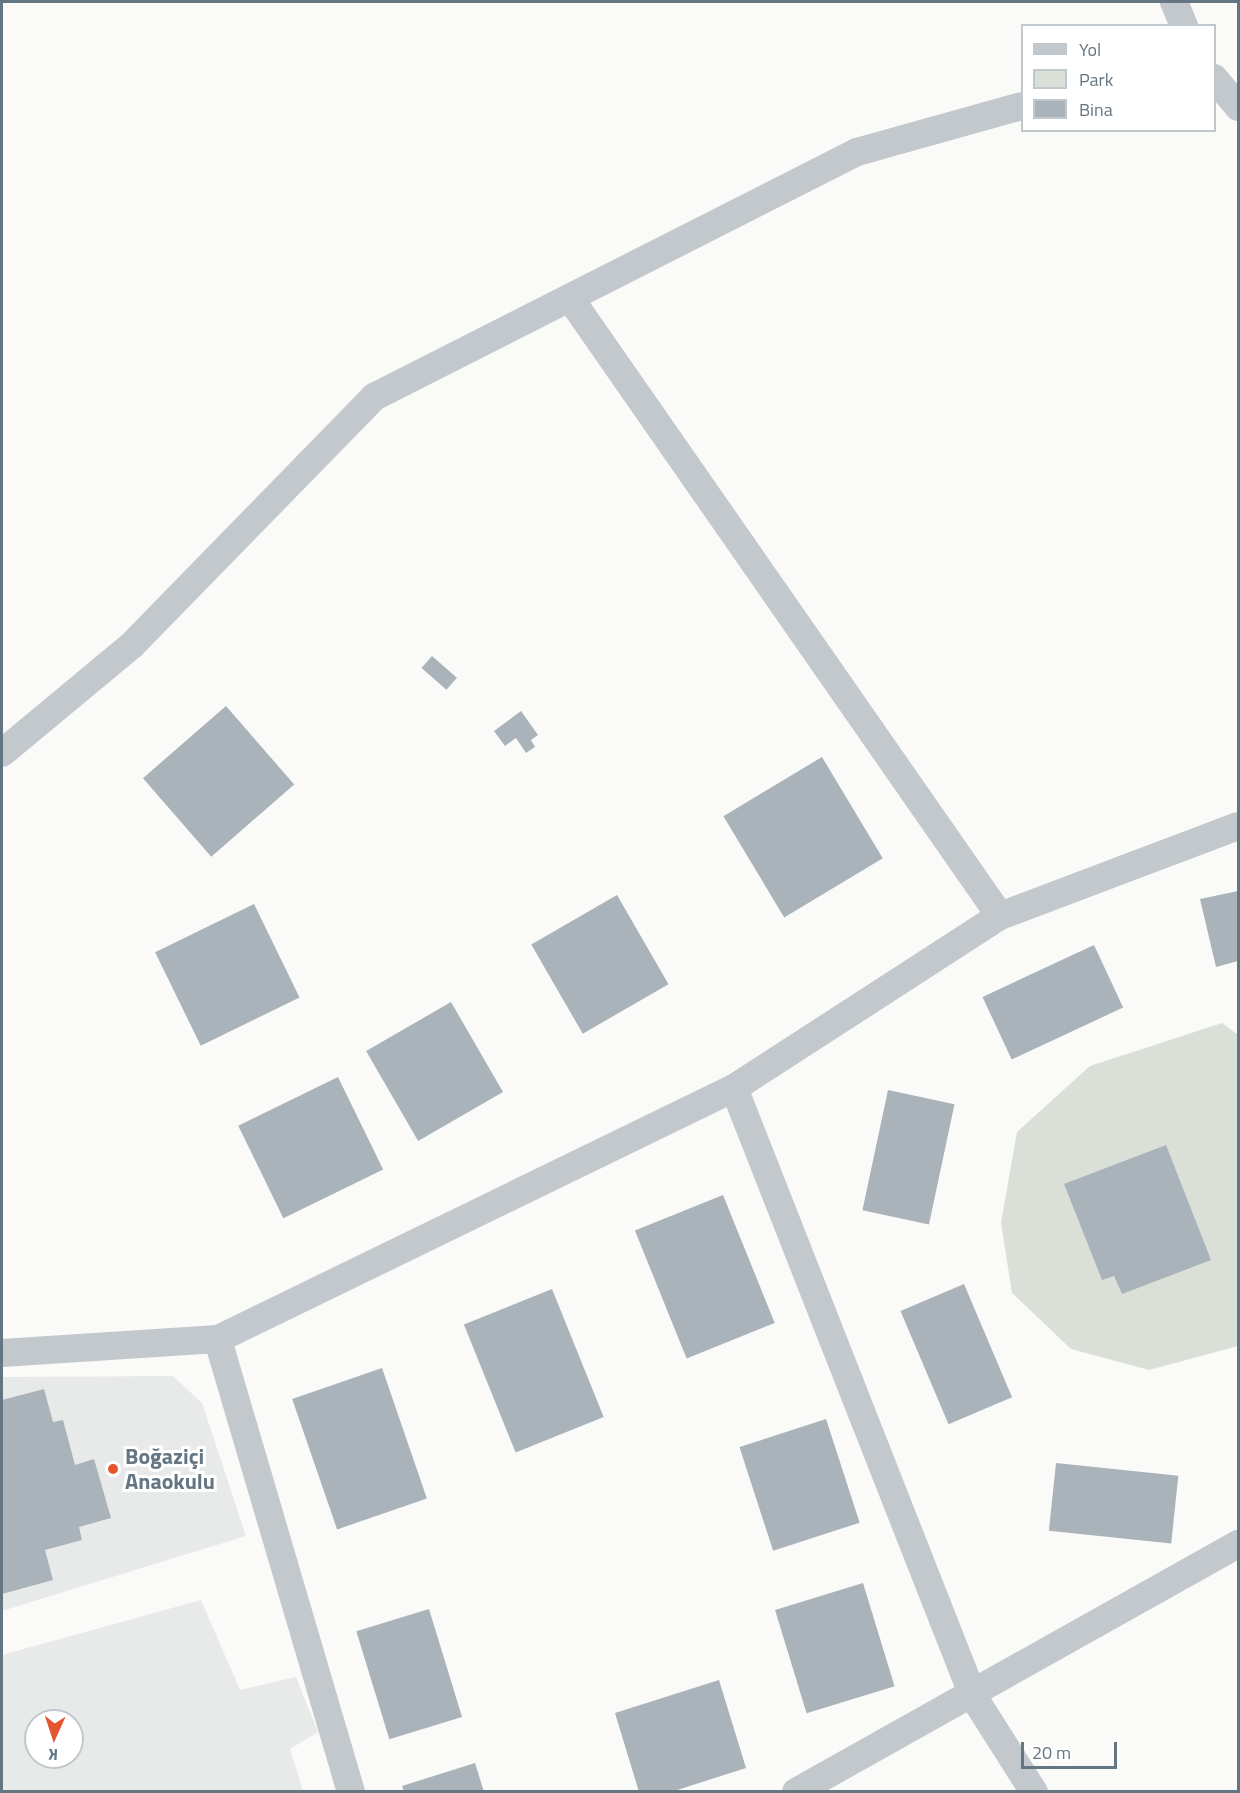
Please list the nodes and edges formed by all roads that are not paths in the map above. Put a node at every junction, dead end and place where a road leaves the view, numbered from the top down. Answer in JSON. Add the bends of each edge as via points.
{"nodes":[{"id":1,"x":1174,"y":2,"type":"edge"},
{"id":2,"x":1183,"y":24,"type":"edge"},
{"id":3,"x":1216,"y":79,"type":"edge"},
{"id":4,"x":1021,"y":107,"type":"edge"},
{"id":5,"x":1239,"y":107,"type":"edge"},
{"id":6,"x":572,"y":301,"type":"junction"},
{"id":7,"x":2,"y":753,"type":"edge"},
{"id":8,"x":1239,"y":826,"type":"edge"},
{"id":9,"x":1000,"y":916,"type":"junction"},
{"id":10,"x":734,"y":1088,"type":"junction"},
{"id":11,"x":218,"y":1339,"type":"junction"},
{"id":12,"x":2,"y":1353,"type":"edge"},
{"id":13,"x":1239,"y":1544,"type":"edge"},
{"id":14,"x":973,"y":1696,"type":"junction"},
{"id":15,"x":351,"y":1791,"type":"edge"},
{"id":16,"x":796,"y":1791,"type":"edge"},
{"id":17,"x":1034,"y":1791,"type":"edge"}],
"edges":[{"from":1,"to":2,"type":"street"},
{"from":3,"to":5,"type":"street"},
{"from":4,"to":6,"type":"street","via":[[857,152]]},
{"from":6,"to":7,"type":"street","via":[[374,397],[132,645]]},
{"from":6,"to":9,"type":"street"},
{"from":8,"to":9,"type":"street"},
{"from":9,"to":10,"type":"street"},
{"from":10,"to":11,"type":"street"},
{"from":10,"to":14,"type":"street"},
{"from":11,"to":12,"type":"street"},
{"from":11,"to":15,"type":"street"},
{"from":13,"to":14,"type":"street"},
{"from":14,"to":16,"type":"street"},
{"from":14,"to":17,"type":"street"}]}
